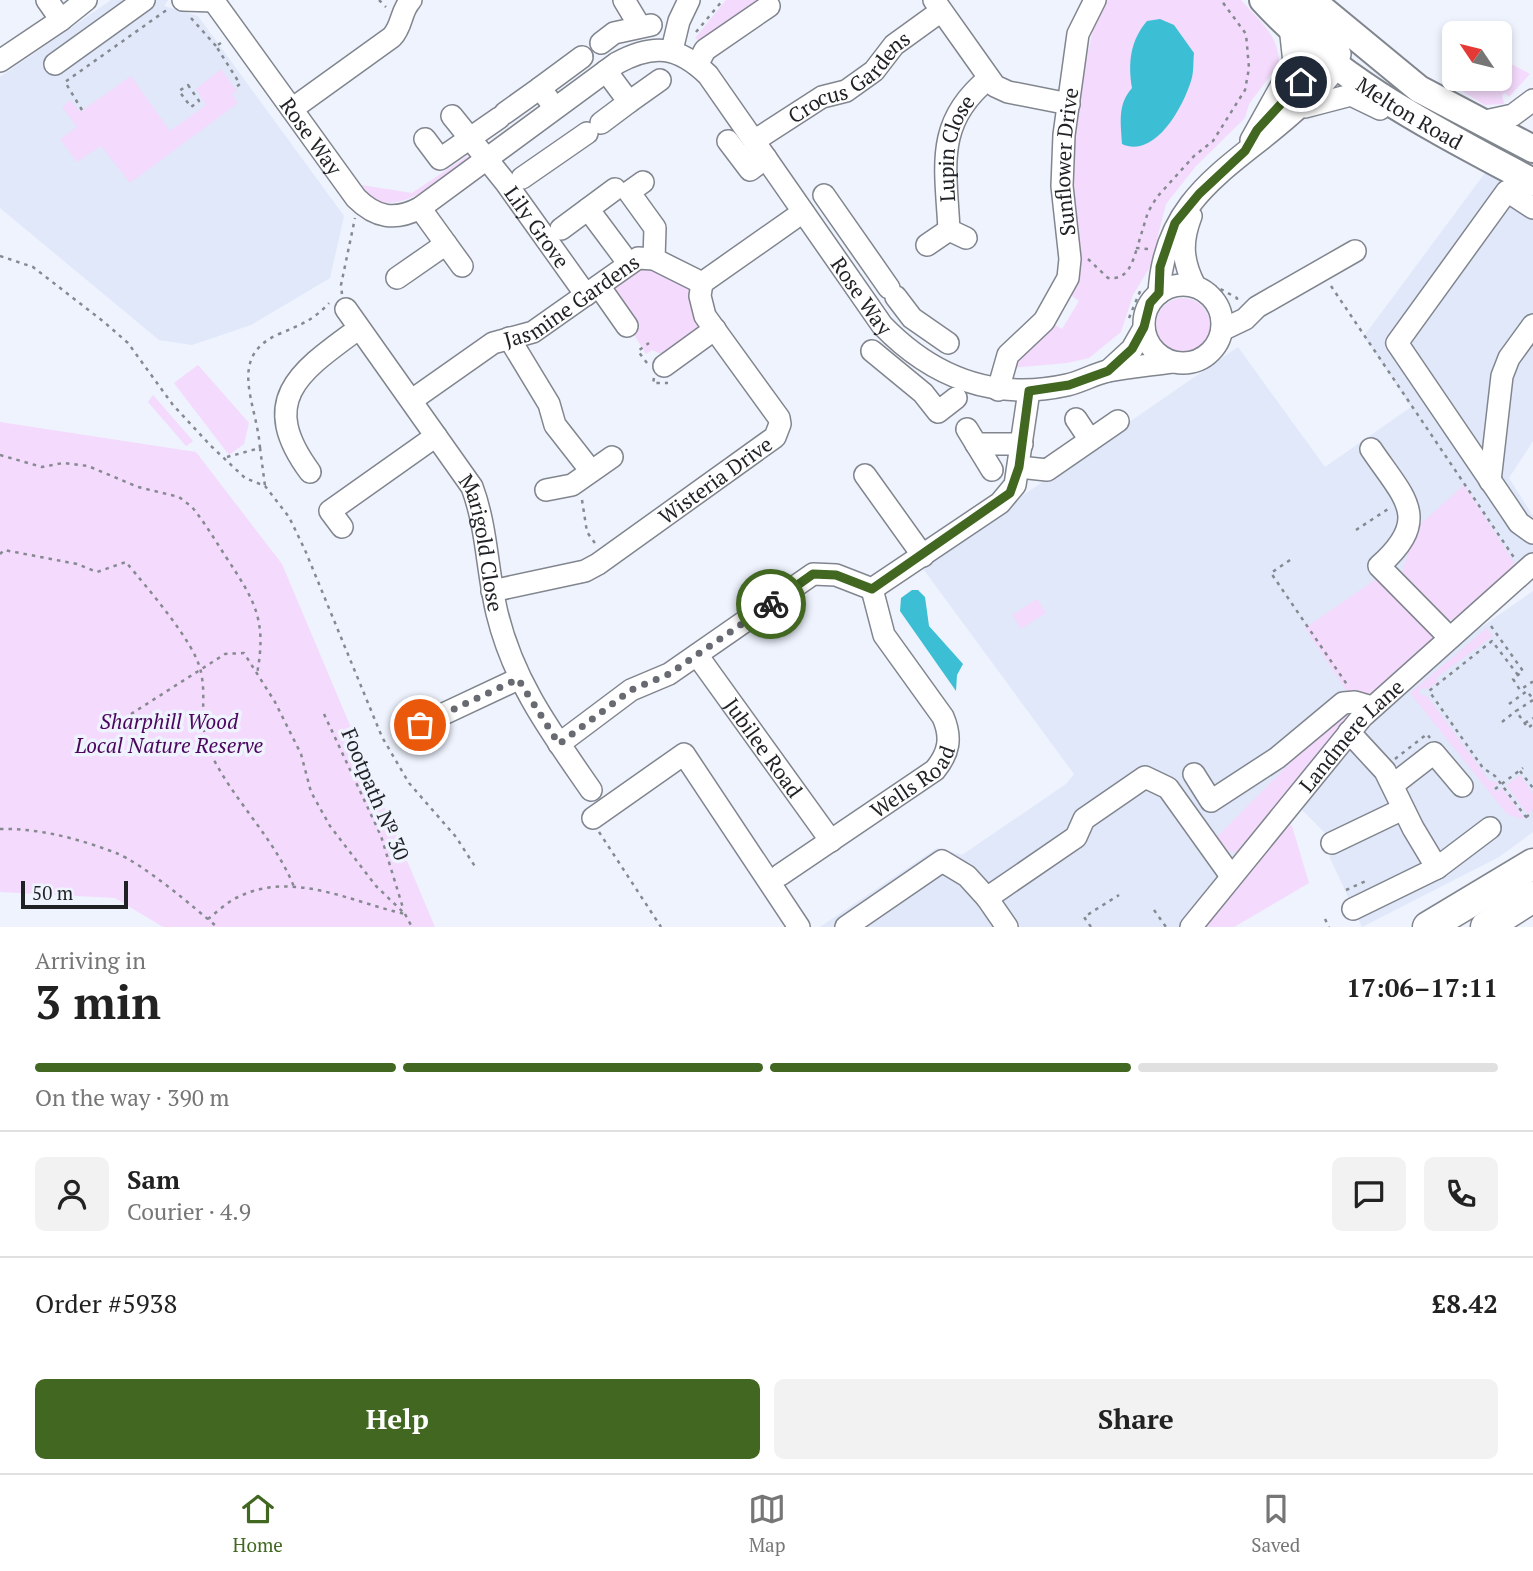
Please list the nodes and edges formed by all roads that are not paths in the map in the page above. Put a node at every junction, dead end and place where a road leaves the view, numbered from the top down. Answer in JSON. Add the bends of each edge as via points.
{"nodes":[{"id":1,"x":47,"y":0,"type":"edge"},
{"id":2,"x":144,"y":0,"type":"edge"},
{"id":3,"x":214,"y":0,"type":"edge"},
{"id":4,"x":624,"y":0,"type":"edge"},
{"id":5,"x":689,"y":0,"type":"edge"},
{"id":6,"x":1095,"y":0,"type":"edge"},
{"id":7,"x":1263,"y":0,"type":"edge"},
{"id":8,"x":1311,"y":0,"type":"edge"},
{"id":9,"x":85,"y":1,"type":"edge"},
{"id":10,"x":401,"y":3,"type":"edge"},
{"id":11,"x":937,"y":5,"type":"edge"},
{"id":12,"x":769,"y":6,"type":"dead end"},
{"id":13,"x":182,"y":10,"type":"edge"},
{"id":14,"x":1290,"y":13,"type":"edge"},
{"id":15,"x":61,"y":20,"type":"junction"},
{"id":16,"x":672,"y":50,"type":"junction"},
{"id":17,"x":1337,"y":50,"type":"junction"},
{"id":18,"x":591,"y":51,"type":"junction"},
{"id":19,"x":0,"y":61,"type":"edge"},
{"id":20,"x":55,"y":64,"type":"dead end"},
{"id":21,"x":698,"y":65,"type":"junction"},
{"id":22,"x":612,"y":67,"type":"junction"},
{"id":23,"x":988,"y":79,"type":"junction"},
{"id":24,"x":660,"y":80,"type":"dead end"},
{"id":25,"x":540,"y":88,"type":"junction"},
{"id":26,"x":1533,"y":100,"type":"edge"},
{"id":27,"x":629,"y":102,"type":"junction"},
{"id":28,"x":1069,"y":104,"type":"junction"},
{"id":29,"x":555,"y":108,"type":"junction"},
{"id":30,"x":292,"y":109,"type":"junction"},
{"id":31,"x":1298,"y":109,"type":"junction"},
{"id":32,"x":452,"y":116,"type":"dead end"},
{"id":33,"x":537,"y":121,"type":"junction"},
{"id":34,"x":1481,"y":122,"type":"junction"},
{"id":35,"x":1257,"y":130,"type":"junction"},
{"id":36,"x":425,"y":139,"type":"dead end"},
{"id":37,"x":469,"y":139,"type":"junction"},
{"id":38,"x":728,"y":141,"type":"dead end"},
{"id":39,"x":760,"y":150,"type":"junction"},
{"id":40,"x":1245,"y":151,"type":"junction"},
{"id":41,"x":559,"y":152,"type":"junction"},
{"id":42,"x":1476,"y":152,"type":"junction"},
{"id":43,"x":1527,"y":156,"type":"edge"},
{"id":44,"x":488,"y":159,"type":"junction"},
{"id":45,"x":522,"y":178,"type":"dead end"},
{"id":46,"x":643,"y":182,"type":"dead end"},
{"id":47,"x":615,"y":189,"type":"dead end"},
{"id":48,"x":1199,"y":194,"type":"junction"},
{"id":49,"x":824,"y":195,"type":"dead end"},
{"id":50,"x":421,"y":208,"type":"junction"},
{"id":51,"x":1533,"y":208,"type":"edge"},
{"id":52,"x":587,"y":209,"type":"junction"},
{"id":53,"x":803,"y":212,"type":"junction"},
{"id":54,"x":561,"y":229,"type":"dead end"},
{"id":55,"x":856,"y":243,"type":"junction"},
{"id":56,"x":446,"y":244,"type":"junction"},
{"id":57,"x":927,"y":245,"type":"dead end"},
{"id":58,"x":1355,"y":251,"type":"dead end"},
{"id":59,"x":834,"y":258,"type":"junction"},
{"id":60,"x":654,"y":259,"type":"junction"},
{"id":61,"x":629,"y":264,"type":"junction"},
{"id":62,"x":462,"y":266,"type":"dead end"},
{"id":63,"x":397,"y":278,"type":"dead end"},
{"id":64,"x":1201,"y":282,"type":"junction"},
{"id":65,"x":702,"y":283,"type":"junction"},
{"id":66,"x":1151,"y":289,"type":"junction"},
{"id":67,"x":592,"y":290,"type":"junction"},
{"id":68,"x":343,"y":299,"type":"road end"},
{"id":69,"x":1216,"y":302,"type":"junction"},
{"id":70,"x":1248,"y":307,"type":"junction"},
{"id":71,"x":912,"y":318,"type":"junction"},
{"id":72,"x":1533,"y":325,"type":"edge"},
{"id":73,"x":627,"y":326,"type":"dead end"},
{"id":74,"x":1144,"y":327,"type":"junction"},
{"id":75,"x":358,"y":328,"type":"junction"},
{"id":76,"x":715,"y":329,"type":"junction"},
{"id":77,"x":509,"y":338,"type":"junction"},
{"id":78,"x":895,"y":338,"type":"junction"},
{"id":79,"x":1223,"y":338,"type":"junction"},
{"id":80,"x":948,"y":343,"type":"dead end"},
{"id":81,"x":872,"y":351,"type":"dead end"},
{"id":82,"x":659,"y":368,"type":"dead end"},
{"id":83,"x":1176,"y":368,"type":"junction"},
{"id":84,"x":1108,"y":371,"type":"junction"},
{"id":85,"x":998,"y":390,"type":"junction"},
{"id":86,"x":1029,"y":391,"type":"junction"},
{"id":87,"x":956,"y":398,"type":"dead end"},
{"id":88,"x":412,"y":400,"type":"junction"},
{"id":89,"x":1076,"y":419,"type":"dead end"},
{"id":90,"x":1118,"y":421,"type":"dead end"},
{"id":91,"x":436,"y":436,"type":"junction"},
{"id":92,"x":1090,"y":440,"type":"junction"},
{"id":93,"x":1022,"y":444,"type":"junction"},
{"id":94,"x":1371,"y":449,"type":"dead end"},
{"id":95,"x":612,"y":457,"type":"dead end"},
{"id":96,"x":1019,"y":467,"type":"junction"},
{"id":97,"x":992,"y":470,"type":"dead end"},
{"id":98,"x":590,"y":471,"type":"junction"},
{"id":99,"x":310,"y":472,"type":"dead end"},
{"id":100,"x":865,"y":475,"type":"dead end"},
{"id":101,"x":1490,"y":481,"type":"junction"},
{"id":102,"x":545,"y":490,"type":"dead end"},
{"id":103,"x":330,"y":511,"type":"dead end"},
{"id":104,"x":1533,"y":533,"type":"edge"},
{"id":105,"x":923,"y":556,"type":"junction"},
{"id":106,"x":1528,"y":568,"type":"edge"},
{"id":107,"x":872,"y":589,"type":"junction"},
{"id":108,"x":492,"y":590,"type":"junction"},
{"id":109,"x":1450,"y":638,"type":"junction"},
{"id":110,"x":697,"y":655,"type":"junction"},
{"id":111,"x":518,"y":679,"type":"junction"},
{"id":112,"x":1363,"y":704,"type":"junction"},
{"id":113,"x":421,"y":725,"type":"dead end"},
{"id":114,"x":1349,"y":732,"type":"junction"},
{"id":115,"x":559,"y":744,"type":"junction"},
{"id":116,"x":1194,"y":774,"type":"dead end"},
{"id":117,"x":1394,"y":784,"type":"junction"},
{"id":118,"x":1462,"y":786,"type":"dead end"},
{"id":119,"x":591,"y":790,"type":"dead end"},
{"id":120,"x":1403,"y":808,"type":"junction"},
{"id":121,"x":593,"y":818,"type":"road end"},
{"id":122,"x":1490,"y":828,"type":"dead end"},
{"id":123,"x":831,"y":841,"type":"junction"},
{"id":124,"x":1332,"y":843,"type":"dead end"},
{"id":125,"x":1533,"y":864,"type":"edge"},
{"id":126,"x":1437,"y":868,"type":"junction"},
{"id":127,"x":780,"y":875,"type":"dead end"},
{"id":128,"x":1231,"y":876,"type":"junction"},
{"id":129,"x":1533,"y":897,"type":"edge"},
{"id":130,"x":987,"y":898,"type":"junction"},
{"id":131,"x":1349,"y":900,"type":"road end"},
{"id":132,"x":799,"y":927,"type":"edge"},
{"id":133,"x":846,"y":927,"type":"edge"},
{"id":134,"x":1007,"y":927,"type":"edge"},
{"id":135,"x":1191,"y":927,"type":"edge"},
{"id":136,"x":1428,"y":927,"type":"edge"},
{"id":137,"x":1486,"y":927,"type":"edge"}],
"edges":[{"from":1,"to":15,"type":"street"},
{"from":2,"to":20,"type":"street"},
{"from":3,"to":13,"type":"street"},
{"from":3,"to":30,"type":"street","name":"Rose Way"},
{"from":4,"to":18,"type":"street","via":[[645,25],[614,33]]},
{"from":5,"to":16,"type":"street"},
{"from":6,"to":28,"type":"street","name":"Sunflower Drive","via":[[1078,34]]},
{"from":7,"to":14,"type":"main road","name":"Melton Road"},
{"from":8,"to":17,"type":"main road","name":"Melton Road"},
{"from":9,"to":15,"type":"street"},
{"from":10,"to":30,"type":"street","via":[[402,23],[393,37]]},
{"from":11,"to":23,"type":"street"},
{"from":11,"to":39,"type":"street","name":"Crocus Gardens","via":[[874,71],[846,91],[822,97]]},
{"from":12,"to":21,"type":"street","via":[[705,50]]},
{"from":14,"to":17,"type":"main road","name":"Melton Road"},
{"from":14,"to":35,"type":"street","via":[[1294,63]]},
{"from":15,"to":19,"type":"street"},
{"from":16,"to":21,"type":"street","name":"Rose Way"},
{"from":16,"to":22,"type":"street","name":"Rose Way","via":[[644,51]]},
{"from":17,"to":31,"type":"street"},
{"from":17,"to":34,"type":"main road","name":"Melton Road"},
{"from":17,"to":35,"type":"street"},
{"from":17,"to":42,"type":"main road","name":"Melton Road","via":[[1380,95]]},
{"from":18,"to":22,"type":"street"},
{"from":18,"to":25,"type":"street"},
{"from":21,"to":39,"type":"street","name":"Rose Way"},
{"from":22,"to":27,"type":"street"},
{"from":22,"to":29,"type":"street","name":"Rose Way"},
{"from":23,"to":28,"type":"street","via":[[1008,92]]},
{"from":23,"to":57,"type":"street","name":"Lupin Close","via":[[971,94],[945,144],[958,234]]},
{"from":24,"to":27,"type":"street"},
{"from":25,"to":29,"type":"street"},
{"from":25,"to":37,"type":"street"},
{"from":26,"to":34,"type":"street","via":[[1513,115]]},
{"from":27,"to":41,"type":"street"},
{"from":28,"to":85,"type":"street","name":"Sunflower Drive","via":[[1062,186],[1068,278],[1044,321],[1004,362]]},
{"from":29,"to":33,"type":"street","name":"Rose Way"},
{"from":30,"to":50,"type":"street","name":"Rose Way","via":[[359,201],[380,216]]},
{"from":31,"to":40,"type":"street"},
{"from":31,"to":42,"type":"street","via":[[1351,95],[1442,146]]},
{"from":32,"to":37,"type":"street","name":"Lily Grove"},
{"from":33,"to":41,"type":"street"},
{"from":33,"to":44,"type":"street","name":"Rose Way"},
{"from":34,"to":43,"type":"main road","name":"Melton Road"},
{"from":35,"to":40,"type":"street"},
{"from":36,"to":37,"type":"street","via":[[440,159]]},
{"from":37,"to":44,"type":"street","name":"Lily Grove"},
{"from":38,"to":39,"type":"street","via":[[750,170]]},
{"from":39,"to":53,"type":"street","name":"Rose Way"},
{"from":40,"to":48,"type":"street"},
{"from":41,"to":45,"type":"street"},
{"from":42,"to":43,"type":"main road","name":"Melton Road"},
{"from":44,"to":50,"type":"street","name":"Rose Way"},
{"from":44,"to":67,"type":"street","name":"Lily Grove"},
{"from":46,"to":60,"type":"street","via":[[629,192],[654,228]]},
{"from":47,"to":52,"type":"street"},
{"from":48,"to":64,"type":"street","via":[[1183,237],[1185,267]]},
{"from":48,"to":66,"type":"street","via":[[1175,223]]},
{"from":49,"to":55,"type":"street"},
{"from":50,"to":56,"type":"street"},
{"from":51,"to":101,"type":"street","via":[[1507,191],[1397,342]]},
{"from":52,"to":54,"type":"street"},
{"from":52,"to":61,"type":"street"},
{"from":53,"to":59,"type":"street","name":"Rose Way"},
{"from":53,"to":65,"type":"street"},
{"from":55,"to":59,"type":"street"},
{"from":55,"to":71,"type":"street"},
{"from":56,"to":62,"type":"street"},
{"from":56,"to":63,"type":"street"},
{"from":58,"to":70,"type":"street","via":[[1297,274]]},
{"from":59,"to":78,"type":"street","name":"Rose Way"},
{"from":60,"to":61,"type":"street","name":"Jasmine Gardens","via":[[638,258]]},
{"from":60,"to":65,"type":"street","name":"Jasmine Gardens"},
{"from":61,"to":67,"type":"street","name":"Jasmine Gardens"},
{"from":64,"to":66,"type":"street"},
{"from":64,"to":69,"type":"street"},
{"from":65,"to":76,"type":"street","name":"Wisteria Drive","via":[[701,306]]},
{"from":66,"to":74,"type":"street"},
{"from":67,"to":73,"type":"street","name":"Lily Grove"},
{"from":67,"to":77,"type":"street","name":"Jasmine Gardens","via":[[533,332]]},
{"from":68,"to":75,"type":"street","name":"Marigold Close"},
{"from":69,"to":70,"type":"street"},
{"from":69,"to":79,"type":"street"},
{"from":70,"to":79,"type":"street","via":[[1245,319]]},
{"from":71,"to":78,"type":"street"},
{"from":71,"to":80,"type":"street"},
{"from":72,"to":101,"type":"street","via":[[1502,376]]},
{"from":74,"to":83,"type":"street","via":[[1151,346]]},
{"from":74,"to":84,"type":"street","name":"Rose Way","via":[[1132,349]]},
{"from":75,"to":88,"type":"street","name":"Marigold Close"},
{"from":75,"to":99,"type":"street","via":[[293,383],[286,401],[288,438]]},
{"from":76,"to":82,"type":"street"},
{"from":76,"to":108,"type":"street","name":"Wisteria Drive","via":[[779,418],[775,437],[598,564],[585,571]]},
{"from":77,"to":88,"type":"street","name":"Jasmine Gardens","via":[[493,343]]},
{"from":77,"to":98,"type":"street","via":[[549,404],[555,425]]},
{"from":78,"to":85,"type":"street","name":"Rose Way","via":[[950,375]]},
{"from":79,"to":83,"type":"street","via":[[1203,358]]},
{"from":81,"to":87,"type":"street","via":[[923,393],[938,412]]},
{"from":83,"to":84,"type":"street","name":"Rose Way"},
{"from":84,"to":86,"type":"street","name":"Rose Way","via":[[1069,385]]},
{"from":85,"to":86,"type":"street","name":"Rose Way"},
{"from":86,"to":93,"type":"street"},
{"from":88,"to":91,"type":"street","name":"Marigold Close"},
{"from":89,"to":92,"type":"street"},
{"from":90,"to":92,"type":"street"},
{"from":91,"to":103,"type":"street"},
{"from":91,"to":108,"type":"street","name":"Marigold Close","via":[[472,487],[480,508]]},
{"from":92,"to":96,"type":"street","via":[[1063,450],[1047,470]]},
{"from":93,"to":96,"type":"street"},
{"from":93,"to":97,"type":"street","via":[[971,437]]},
{"from":94,"to":109,"type":"street","via":[[1404,498],[1409,530],[1401,547],[1379,566]]},
{"from":95,"to":98,"type":"street"},
{"from":96,"to":105,"type":"street","via":[[1010,493],[1000,503]]},
{"from":98,"to":102,"type":"street","via":[[572,485]]},
{"from":100,"to":105,"type":"street"},
{"from":101,"to":104,"type":"street","via":[[1519,523]]},
{"from":105,"to":107,"type":"street"},
{"from":106,"to":109,"type":"street","name":"Landmere Lane"},
{"from":107,"to":110,"type":"street","via":[[836,575],[813,574]]},
{"from":107,"to":123,"type":"street","name":"Wells Road","via":[[884,635],[943,717],[948,730],[945,758],[935,771]]},
{"from":108,"to":111,"type":"street","name":"Marigold Close"},
{"from":109,"to":112,"type":"street","name":"Landmere Lane"},
{"from":110,"to":115,"type":"street","via":[[669,674],[631,690]]},
{"from":110,"to":123,"type":"street","name":"Jubilee Road"},
{"from":111,"to":113,"type":"street"},
{"from":111,"to":115,"type":"street","name":"Marigold Close"},
{"from":112,"to":114,"type":"street","name":"Landmere Lane"},
{"from":112,"to":116,"type":"street","via":[[1343,703],[1333,709],[1277,758],[1211,801]]},
{"from":114,"to":117,"type":"street"},
{"from":114,"to":128,"type":"street","name":"Landmere Lane"},
{"from":115,"to":119,"type":"street","name":"Marigold Close"},
{"from":117,"to":118,"type":"street","via":[[1434,753]]},
{"from":117,"to":120,"type":"street"},
{"from":120,"to":124,"type":"street"},
{"from":120,"to":126,"type":"street"},
{"from":121,"to":132,"type":"street","via":[[684,754]]},
{"from":122,"to":126,"type":"street"},
{"from":123,"to":127,"type":"street","name":"Wells Road"},
{"from":125,"to":136,"type":"highway"},
{"from":126,"to":131,"type":"street"},
{"from":128,"to":130,"type":"street","via":[[1168,788],[1145,777],[1084,819],[1076,837]]},
{"from":128,"to":135,"type":"street","name":"Landmere Lane"},
{"from":129,"to":137,"type":"highway"},
{"from":130,"to":133,"type":"street","via":[[967,876],[942,861]]},
{"from":130,"to":134,"type":"street"}]}
